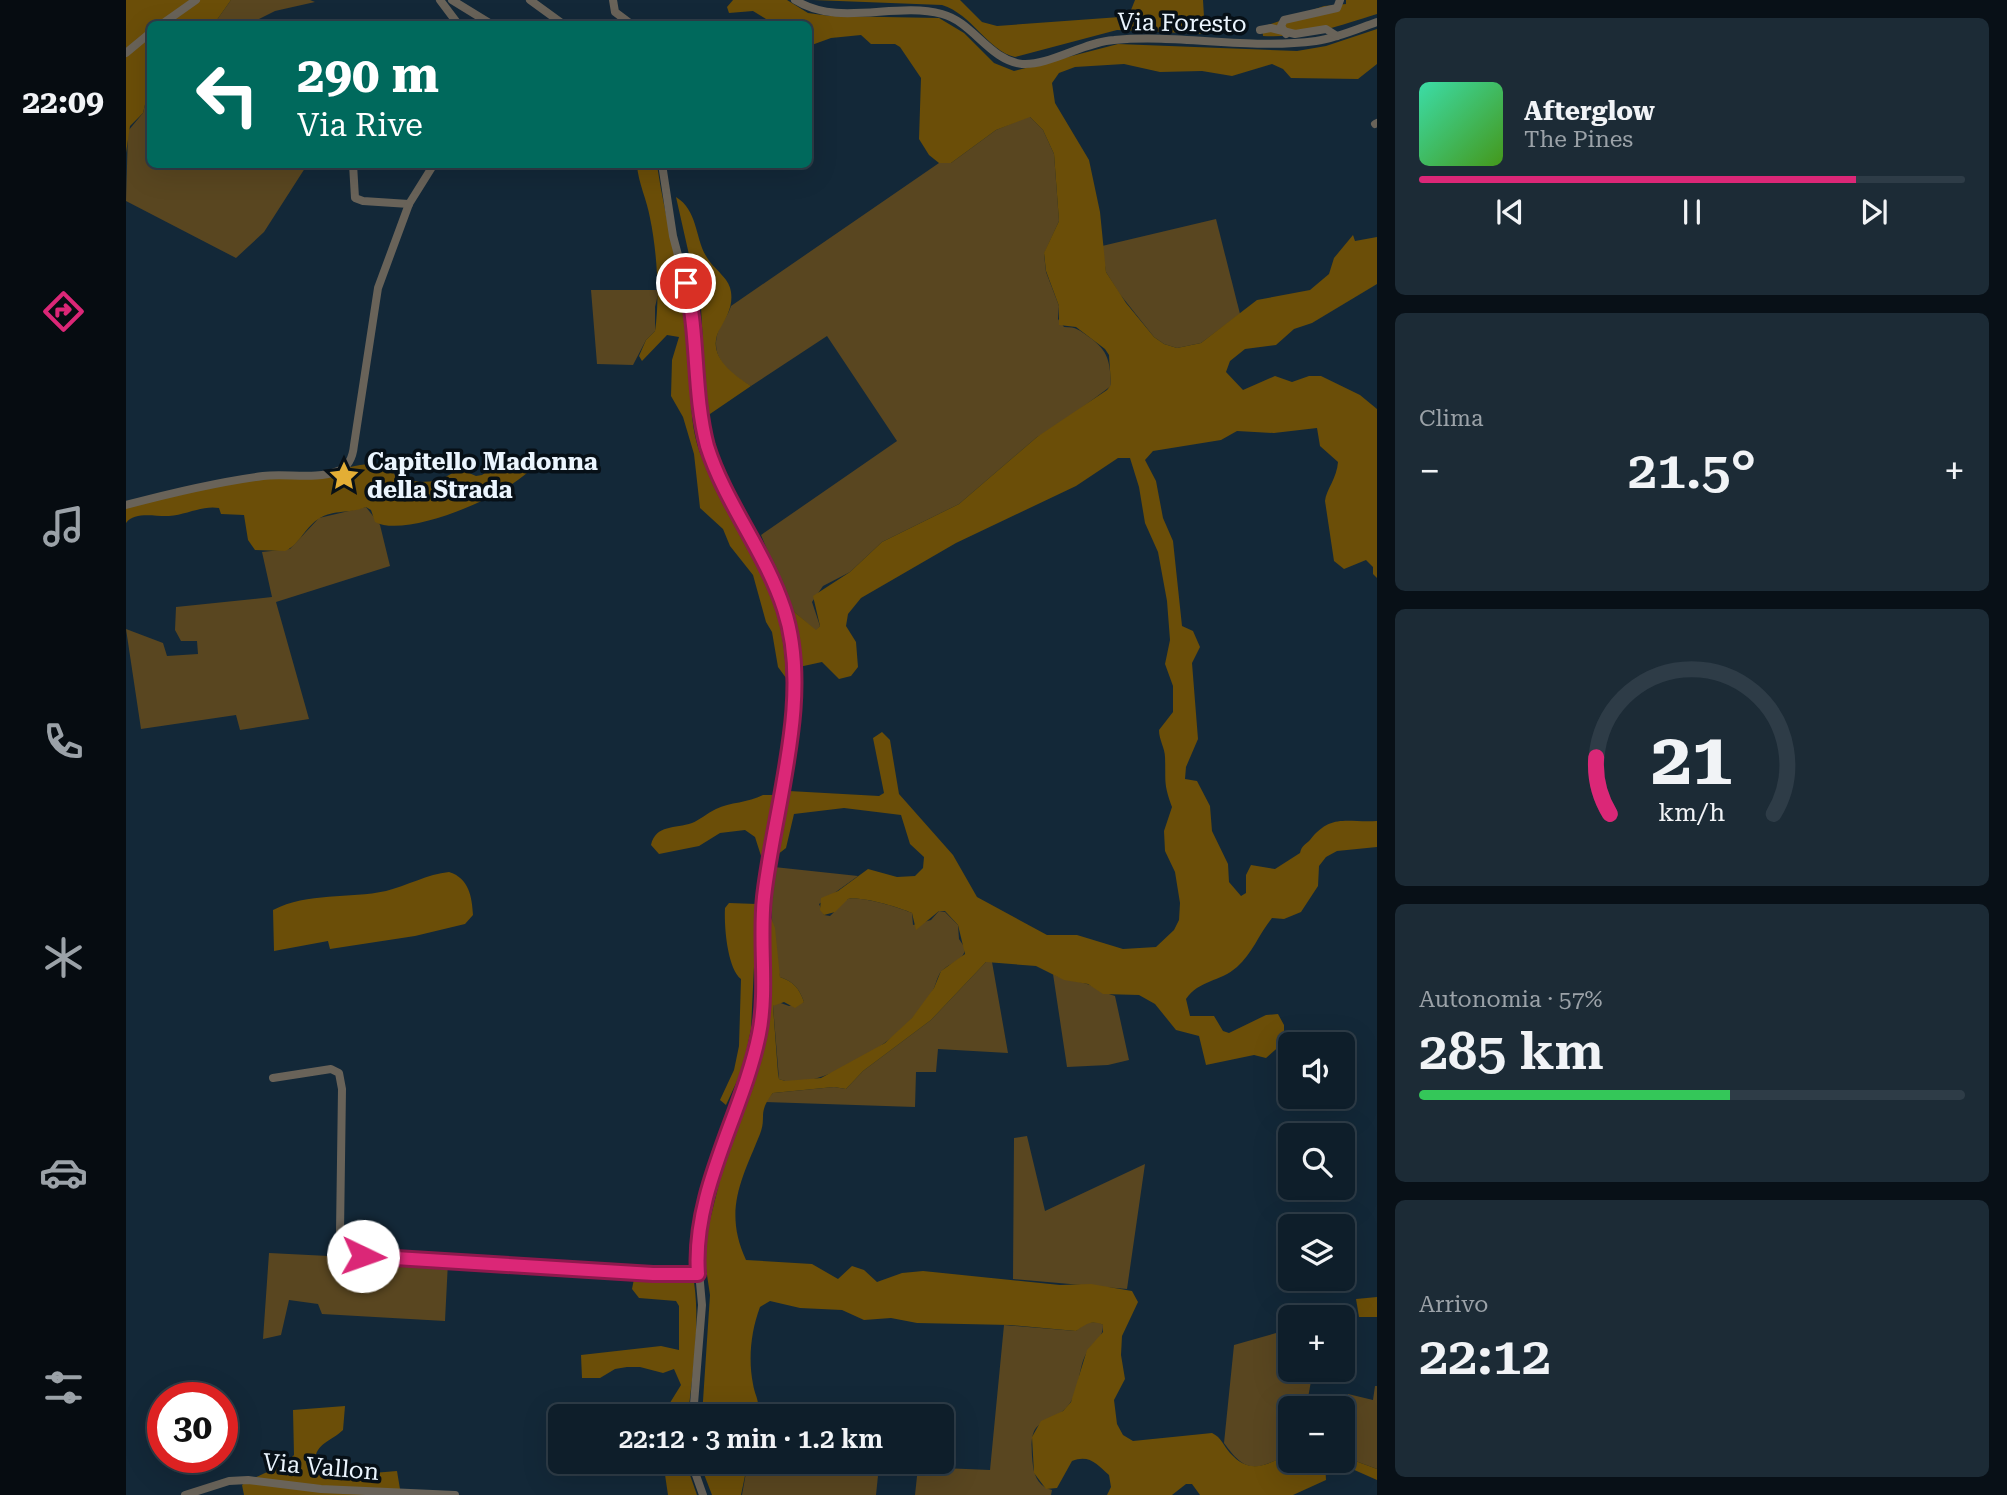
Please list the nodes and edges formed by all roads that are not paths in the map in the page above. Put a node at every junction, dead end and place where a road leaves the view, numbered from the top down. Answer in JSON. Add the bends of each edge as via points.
{"nodes":[{"id":1,"x":196,"y":0,"type":"edge"},
{"id":2,"x":440,"y":0,"type":"edge"},
{"id":3,"x":452,"y":0,"type":"edge"},
{"id":4,"x":530,"y":0,"type":"edge"},
{"id":5,"x":613,"y":0,"type":"edge"},
{"id":6,"x":795,"y":0,"type":"edge"},
{"id":7,"x":1340,"y":0,"type":"edge"},
{"id":8,"x":166,"y":21,"type":"edge"},
{"id":9,"x":456,"y":21,"type":"edge"},
{"id":10,"x":486,"y":21,"type":"edge"},
{"id":11,"x":559,"y":21,"type":"edge"},
{"id":12,"x":627,"y":21,"type":"edge"},
{"id":13,"x":1377,"y":22,"type":"edge"},
{"id":14,"x":1259,"y":30,"type":"dead end"},
{"id":15,"x":1286,"y":34,"type":"junction"},
{"id":16,"x":147,"y":36,"type":"edge"},
{"id":17,"x":1337,"y":36,"type":"junction"},
{"id":18,"x":126,"y":53,"type":"edge"},
{"id":19,"x":352,"y":168,"type":"edge"},
{"id":20,"x":432,"y":168,"type":"edge"},
{"id":21,"x":663,"y":168,"type":"edge"},
{"id":22,"x":409,"y":204,"type":"junction"},
{"id":23,"x":126,"y":505,"type":"edge"},
{"id":24,"x":273,"y":1078,"type":"dead end"},
{"id":25,"x":698,"y":1275,"type":"junction"},
{"id":26,"x":694,"y":1404,"type":"edge"},
{"id":27,"x":696,"y":1474,"type":"edge"},
{"id":28,"x":185,"y":1495,"type":"edge"},
{"id":29,"x":455,"y":1495,"type":"edge"},
{"id":30,"x":704,"y":1495,"type":"edge"}],
"edges":[{"from":1,"to":8,"type":"street"},
{"from":2,"to":9,"type":"street"},
{"from":3,"to":10,"type":"street"},
{"from":4,"to":11,"type":"street"},
{"from":5,"to":12,"type":"street","via":[[615,12]]},
{"from":6,"to":17,"type":"street","name":"Via Foresto","via":[[808,8],[834,12],[941,13],[964,23],[1001,56],[1021,64],[1116,39],[1273,43]]},
{"from":7,"to":15,"type":"street","via":[[1337,8],[1284,20],[1280,26]]},
{"from":13,"to":17,"type":"street","name":"Via Foresto"},
{"from":14,"to":15,"type":"street","via":[[1271,28]]},
{"from":15,"to":17,"type":"street","via":[[1326,29]]},
{"from":16,"to":18,"type":"street"},
{"from":19,"to":22,"type":"street","via":[[355,198]]},
{"from":20,"to":22,"type":"street"},
{"from":21,"to":25,"type":"street","via":[[692,312],[703,432],[717,473],[784,610],[793,669],[786,767],[764,899],[759,1032],[715,1171],[699,1241]]},
{"from":22,"to":23,"type":"street","via":[[378,288],[349,463],[327,474],[264,475]]},
{"from":24,"to":25,"type":"street","via":[[331,1069],[339,1073],[340,1232],[351,1252]]},
{"from":25,"to":26,"type":"street","via":[[702,1324]]},
{"from":27,"to":30,"type":"street"},
{"from":28,"to":29,"type":"street","name":"Via Vallon","via":[[248,1480],[321,1489]]}]}
